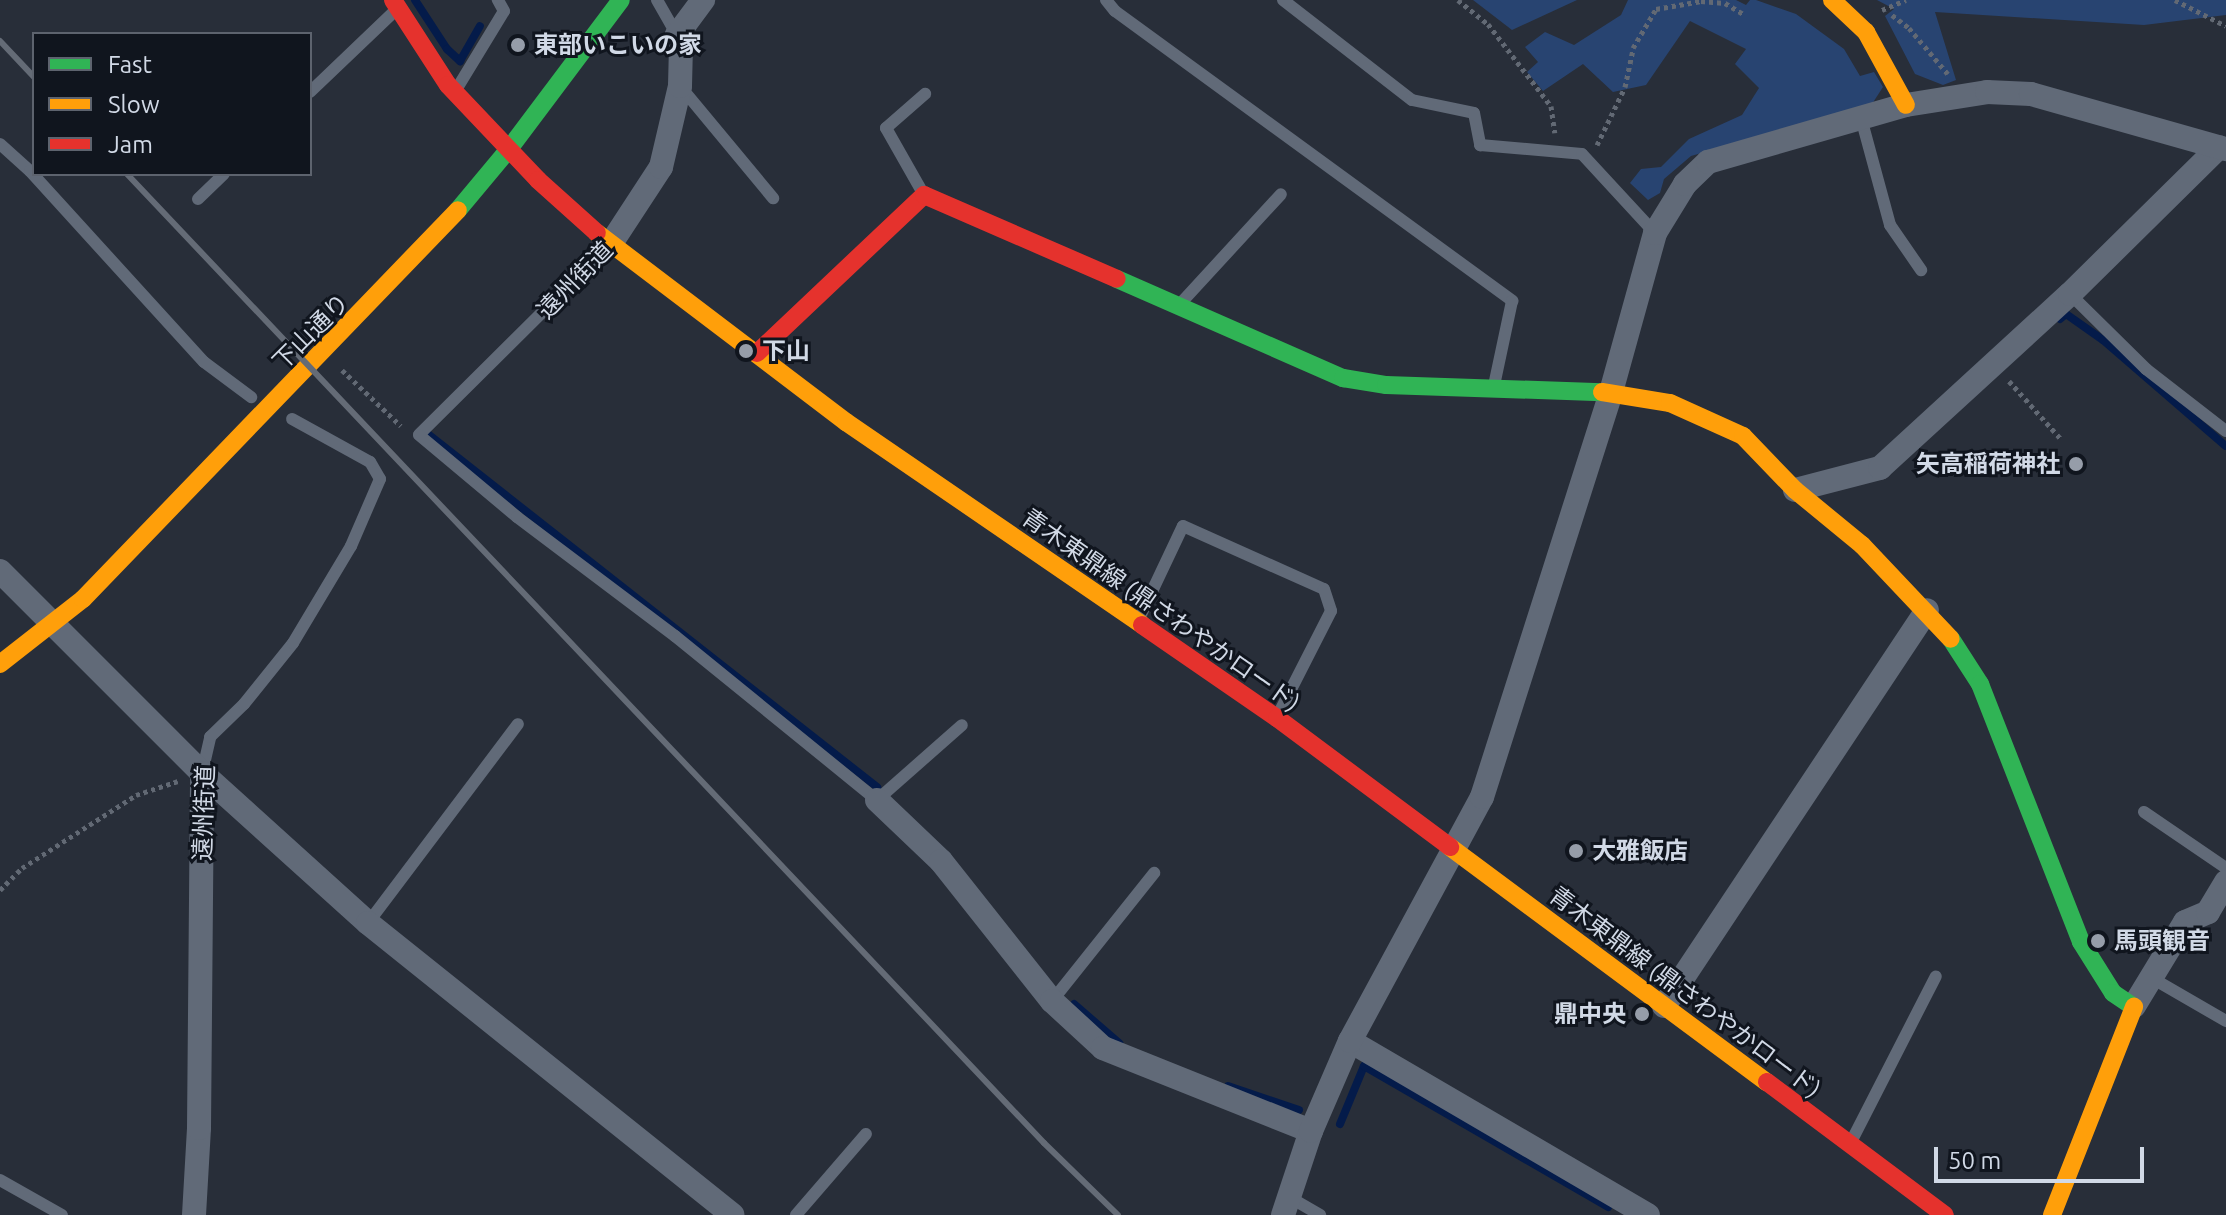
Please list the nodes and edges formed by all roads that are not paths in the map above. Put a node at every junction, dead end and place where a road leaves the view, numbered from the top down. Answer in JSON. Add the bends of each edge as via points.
{"nodes":[{"id":1,"x":498,"y":0,"type":"edge"},
{"id":2,"x":621,"y":0,"type":"edge"},
{"id":3,"x":657,"y":0,"type":"edge"},
{"id":4,"x":703,"y":0,"type":"edge"},
{"id":5,"x":1106,"y":0,"type":"edge"},
{"id":6,"x":1283,"y":0,"type":"edge"},
{"id":7,"x":1832,"y":0,"type":"edge"},
{"id":8,"x":395,"y":5,"type":"edge"},
{"id":9,"x":677,"y":35,"type":"junction"},
{"id":10,"x":680,"y":86,"type":"junction"},
{"id":11,"x":312,"y":90,"type":"edge"},
{"id":12,"x":455,"y":92,"type":"junction"},
{"id":13,"x":925,"y":94,"type":"dead end"},
{"id":14,"x":1906,"y":105,"type":"junction"},
{"id":15,"x":1861,"y":118,"type":"junction"},
{"id":16,"x":0,"y":144,"type":"edge"},
{"id":17,"x":2223,"y":148,"type":"edge"},
{"id":18,"x":509,"y":149,"type":"junction"},
{"id":19,"x":32,"y":173,"type":"edge"},
{"id":20,"x":35,"y":176,"type":"edge"},
{"id":21,"x":222,"y":176,"type":"edge"},
{"id":22,"x":1281,"y":194,"type":"dead end"},
{"id":23,"x":924,"y":195,"type":"junction"},
{"id":24,"x":773,"y":198,"type":"dead end"},
{"id":25,"x":198,"y":199,"type":"dead end"},
{"id":26,"x":1655,"y":233,"type":"junction"},
{"id":27,"x":610,"y":245,"type":"junction"},
{"id":28,"x":1921,"y":270,"type":"dead end"},
{"id":29,"x":2070,"y":294,"type":"junction"},
{"id":30,"x":1178,"y":307,"type":"junction"},
{"id":31,"x":757,"y":353,"type":"junction"},
{"id":32,"x":1494,"y":387,"type":"junction"},
{"id":33,"x":1611,"y":392,"type":"junction"},
{"id":34,"x":251,"y":397,"type":"dead end"},
{"id":35,"x":292,"y":419,"type":"dead end"},
{"id":36,"x":2226,"y":431,"type":"edge"},
{"id":37,"x":1795,"y":490,"type":"junction"},
{"id":38,"x":0,"y":571,"type":"edge"},
{"id":39,"x":1927,"y":610,"type":"junction"},
{"id":40,"x":1136,"y":623,"type":"junction"},
{"id":41,"x":54,"y":625,"type":"junction"},
{"id":42,"x":0,"y":664,"type":"edge"},
{"id":43,"x":1277,"y":718,"type":"junction"},
{"id":44,"x":518,"y":724,"type":"dead end"},
{"id":45,"x":962,"y":725,"type":"dead end"},
{"id":46,"x":202,"y":773,"type":"junction"},
{"id":47,"x":877,"y":800,"type":"junction"},
{"id":48,"x":2144,"y":812,"type":"dead end"},
{"id":49,"x":1454,"y":850,"type":"junction"},
{"id":50,"x":2226,"y":868,"type":"edge"},
{"id":51,"x":1154,"y":873,"type":"dead end"},
{"id":52,"x":2226,"y":882,"type":"edge"},
{"id":53,"x":368,"y":923,"type":"junction"},
{"id":54,"x":1936,"y":976,"type":"dead end"},
{"id":55,"x":2150,"y":977,"type":"junction"},
{"id":56,"x":1052,"y":1001,"type":"junction"},
{"id":57,"x":1664,"y":1006,"type":"junction"},
{"id":58,"x":2134,"y":1006,"type":"junction"},
{"id":59,"x":2226,"y":1021,"type":"edge"},
{"id":60,"x":1350,"y":1041,"type":"junction"},
{"id":61,"x":1311,"y":1131,"type":"junction"},
{"id":62,"x":866,"y":1134,"type":"dead end"},
{"id":63,"x":1849,"y":1145,"type":"junction"},
{"id":64,"x":0,"y":1180,"type":"edge"},
{"id":65,"x":1286,"y":1206,"type":"edge"},
{"id":66,"x":1641,"y":1214,"type":"edge"},
{"id":67,"x":62,"y":1215,"type":"edge"},
{"id":68,"x":194,"y":1215,"type":"edge"},
{"id":69,"x":733,"y":1215,"type":"edge"},
{"id":70,"x":796,"y":1215,"type":"edge"},
{"id":71,"x":1320,"y":1215,"type":"edge"},
{"id":72,"x":1945,"y":1215,"type":"edge"},
{"id":73,"x":2052,"y":1215,"type":"edge"}],
"edges":[{"from":1,"to":12,"type":"lane","via":[[504,11]]},
{"from":2,"to":18,"type":"street","name":"下山通り"},
{"from":3,"to":9,"type":"lane"},
{"from":4,"to":9,"type":"street"},
{"from":5,"to":32,"type":"lane","via":[[1512,301]]},
{"from":6,"to":26,"type":"lane","via":[[1412,100],[1474,113],[1480,145],[1582,154]]},
{"from":7,"to":14,"type":"street","via":[[1866,32]]},
{"from":8,"to":11,"type":"lane"},
{"from":8,"to":12,"type":"street","name":"青木東鼎線 (鼎さわやかロード)"},
{"from":9,"to":10,"type":"street","name":"遠州街道"},
{"from":10,"to":24,"type":"lane"},
{"from":10,"to":27,"type":"street","name":"遠州街道","via":[[661,167]]},
{"from":12,"to":18,"type":"street","name":"青木東鼎線 (鼎さわやかロード)"},
{"from":13,"to":23,"type":"lane","via":[[886,128]]},
{"from":14,"to":15,"type":"street"},
{"from":14,"to":17,"type":"street","via":[[1987,92],[2031,94]]},
{"from":15,"to":26,"type":"street","via":[[1708,162],[1685,184]]},
{"from":15,"to":28,"type":"lane","via":[[1890,225]]},
{"from":16,"to":19,"type":"lane"},
{"from":17,"to":29,"type":"street"},
{"from":18,"to":27,"type":"street","name":"青木東鼎線 (鼎さわやかロード)"},
{"from":18,"to":41,"type":"street","name":"下山通り","via":[[387,288]]},
{"from":20,"to":34,"type":"lane","via":[[204,362]]},
{"from":21,"to":25,"type":"lane"},
{"from":22,"to":30,"type":"lane"},
{"from":23,"to":30,"type":"street"},
{"from":23,"to":31,"type":"street"},
{"from":26,"to":33,"type":"street"},
{"from":27,"to":31,"type":"street","name":"青木東鼎線 (鼎さわやかロード)"},
{"from":27,"to":47,"type":"lane","name":"遠州街道","via":[[419,435]]},
{"from":29,"to":36,"type":"lane","via":[[2146,369]]},
{"from":29,"to":37,"type":"street","via":[[1880,468]]},
{"from":30,"to":32,"type":"street","via":[[1343,378],[1386,385]]},
{"from":31,"to":40,"type":"street","name":"青木東鼎線 (鼎さわやかロード)","via":[[846,422]]},
{"from":32,"to":33,"type":"street"},
{"from":33,"to":37,"type":"street","via":[[1670,403],[1743,436]]},
{"from":33,"to":49,"type":"street","via":[[1482,797]]},
{"from":35,"to":46,"type":"lane","name":"遠州街道","via":[[370,462],[380,479],[351,546],[293,643],[210,737]]},
{"from":37,"to":39,"type":"street","via":[[1862,545]]},
{"from":38,"to":41,"type":"street"},
{"from":39,"to":57,"type":"street"},
{"from":39,"to":58,"type":"street","via":[[1980,684],[2081,942],[2113,993]]},
{"from":40,"to":43,"type":"street","name":"青木東鼎線 (鼎さわやかロード)"},
{"from":40,"to":43,"type":"lane","via":[[1183,526],[1324,589],[1331,611]]},
{"from":41,"to":42,"type":"street","name":"下山通り"},
{"from":41,"to":46,"type":"street"},
{"from":43,"to":49,"type":"street","name":"青木東鼎線 (鼎さわやかロード)"},
{"from":44,"to":53,"type":"lane"},
{"from":45,"to":47,"type":"lane"},
{"from":46,"to":53,"type":"street"},
{"from":46,"to":68,"type":"street","name":"遠州街道"},
{"from":47,"to":56,"type":"street","via":[[941,861]]},
{"from":48,"to":50,"type":"lane"},
{"from":49,"to":57,"type":"street","name":"青木東鼎線 (鼎さわやかロード)"},
{"from":49,"to":60,"type":"street"},
{"from":51,"to":56,"type":"lane"},
{"from":52,"to":55,"type":"street","via":[[2208,912],[2185,922]]},
{"from":53,"to":69,"type":"street"},
{"from":54,"to":63,"type":"lane"},
{"from":55,"to":58,"type":"street"},
{"from":55,"to":59,"type":"lane"},
{"from":56,"to":61,"type":"street","via":[[1103,1048]]},
{"from":57,"to":63,"type":"street","name":"青木東鼎線 (鼎さわやかロード)"},
{"from":58,"to":73,"type":"street"},
{"from":60,"to":61,"type":"street"},
{"from":60,"to":66,"type":"street"},
{"from":61,"to":65,"type":"street"},
{"from":62,"to":70,"type":"lane"},
{"from":63,"to":72,"type":"street","name":"青木東鼎線 (鼎さわやかロード)"},
{"from":64,"to":67,"type":"lane"},
{"from":65,"to":71,"type":"lane"}]}
